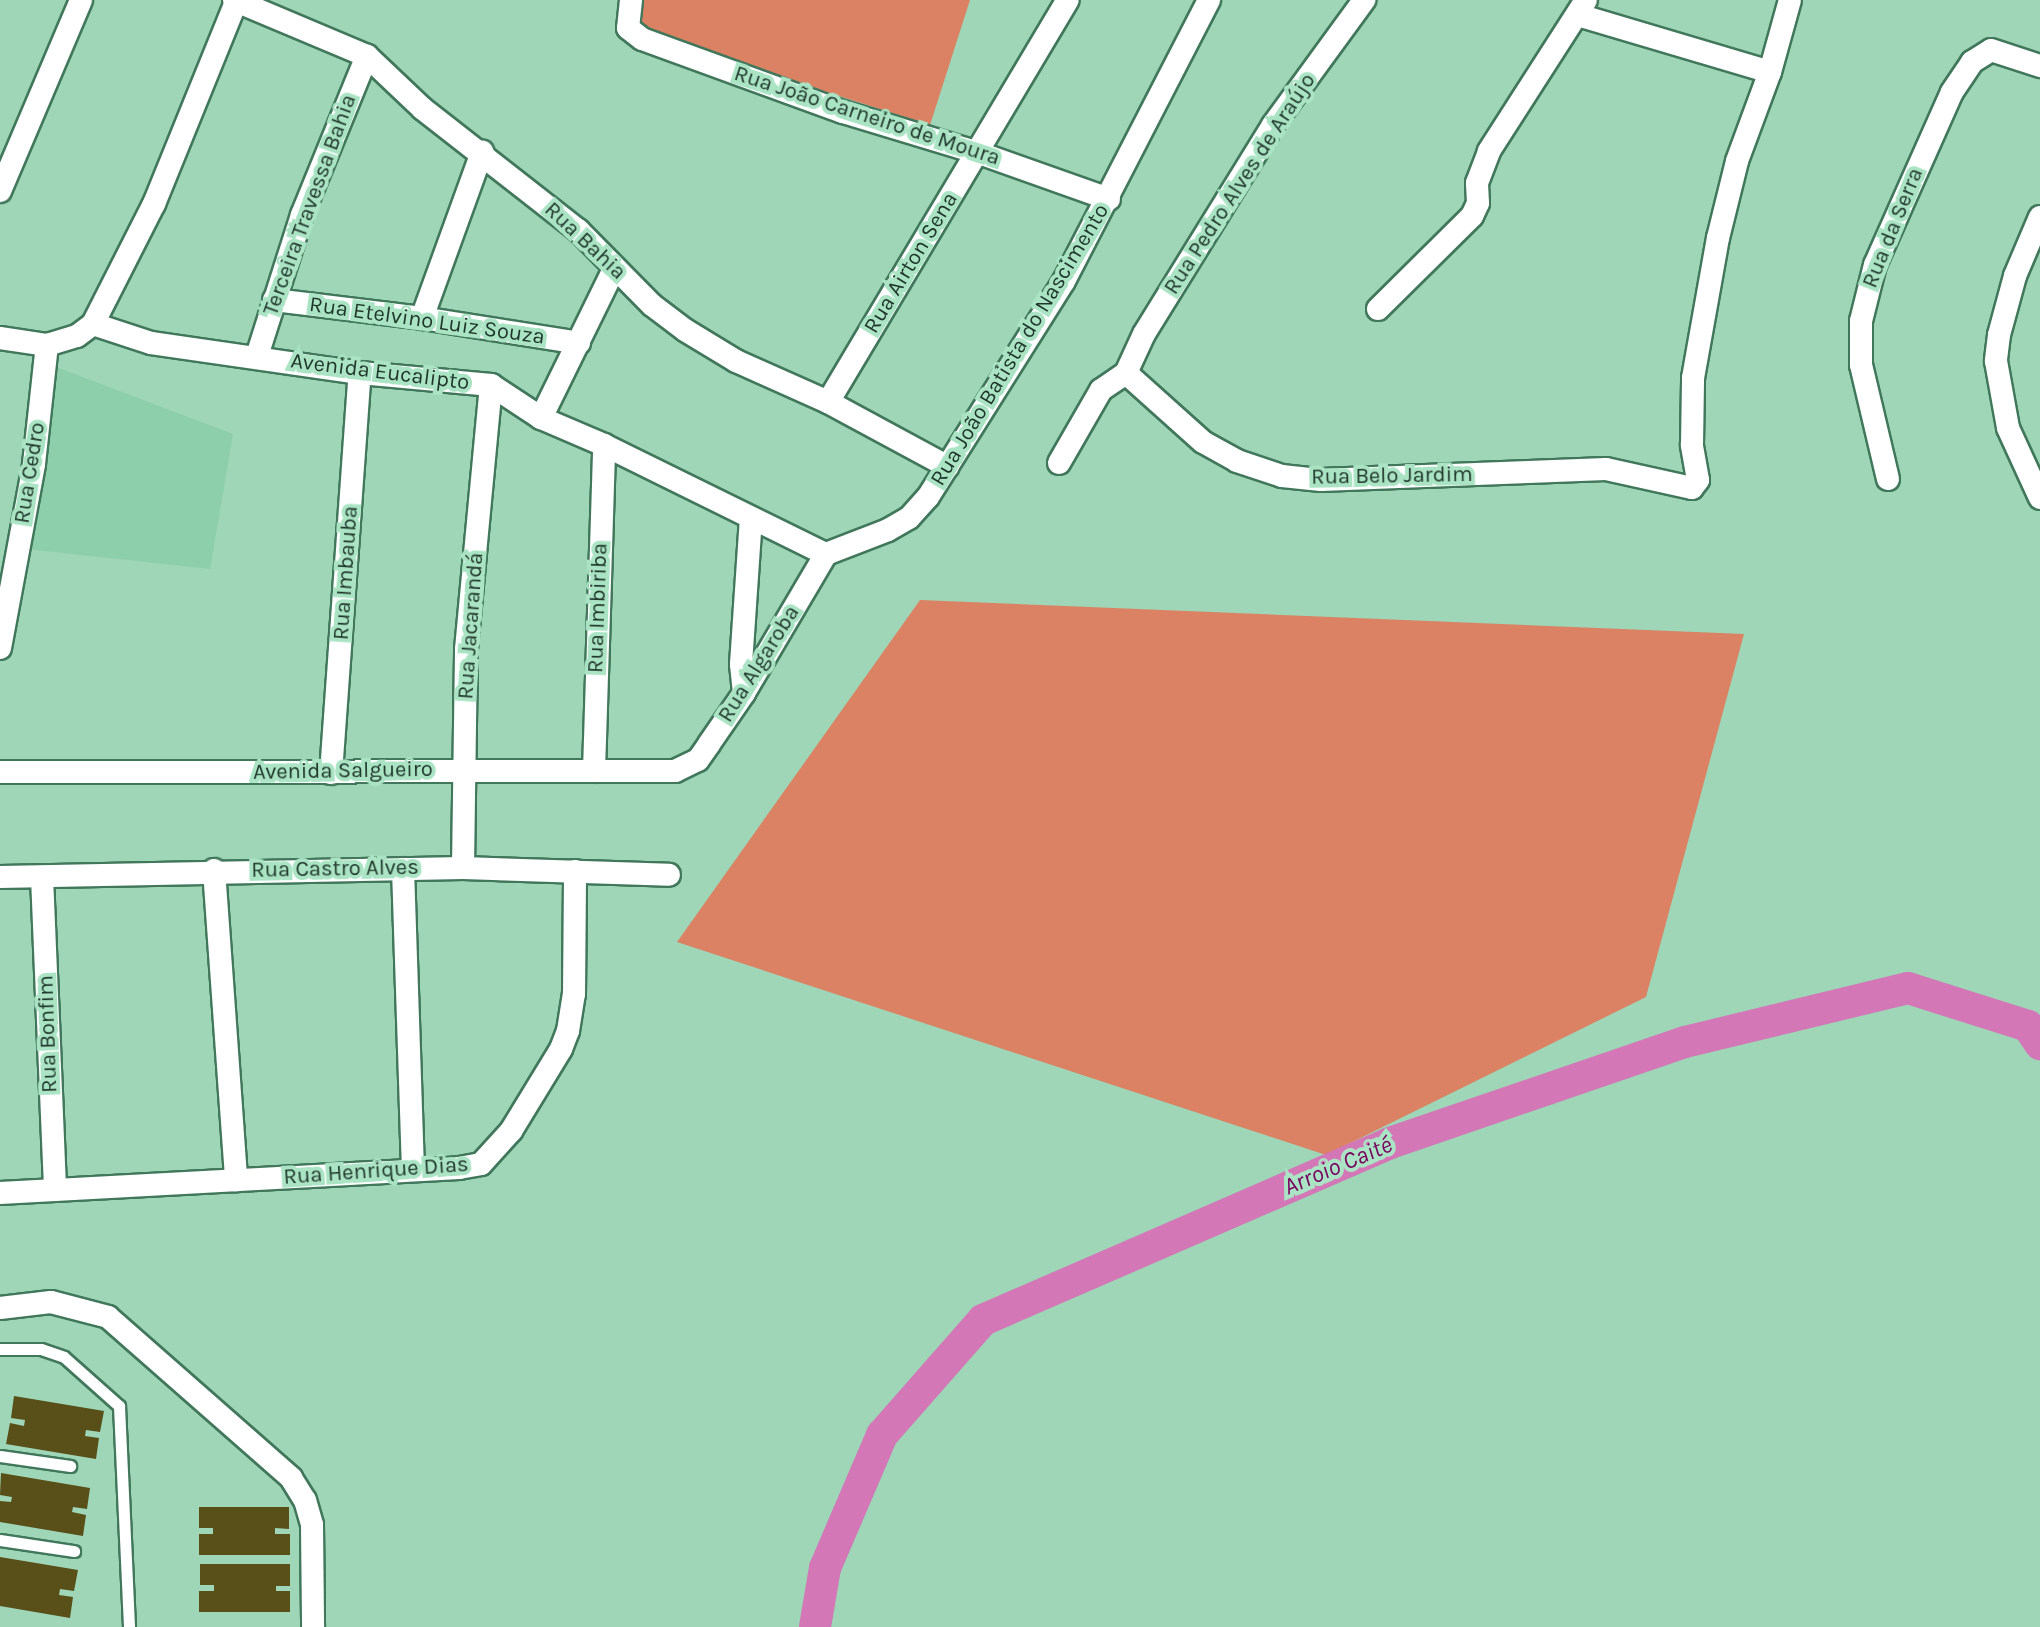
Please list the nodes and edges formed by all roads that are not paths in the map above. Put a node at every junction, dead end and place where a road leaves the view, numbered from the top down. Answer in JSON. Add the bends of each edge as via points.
{"nodes":[{"id":1,"x":81,"y":0,"type":"edge"},
{"id":2,"x":236,"y":0,"type":"edge"},
{"id":3,"x":631,"y":0,"type":"edge"},
{"id":4,"x":1068,"y":0,"type":"edge"},
{"id":5,"x":1209,"y":0,"type":"edge"},
{"id":6,"x":1364,"y":0,"type":"edge"},
{"id":7,"x":1790,"y":0,"type":"edge"},
{"id":8,"x":1582,"y":8,"type":"edge"},
{"id":9,"x":367,"y":56,"type":"junction"},
{"id":10,"x":2040,"y":66,"type":"edge"},
{"id":11,"x":1770,"y":72,"type":"junction"},
{"id":12,"x":482,"y":152,"type":"junction"},
{"id":13,"x":979,"y":153,"type":"junction"},
{"id":14,"x":0,"y":191,"type":"edge"},
{"id":15,"x":1109,"y":199,"type":"junction"},
{"id":16,"x":2040,"y":217,"type":"edge"},
{"id":17,"x":614,"y":269,"type":"junction"},
{"id":18,"x":274,"y":300,"type":"junction"},
{"id":19,"x":1378,"y":309,"type":"dead end"},
{"id":20,"x":422,"y":318,"type":"junction"},
{"id":21,"x":93,"y":324,"type":"junction"},
{"id":22,"x":0,"y":338,"type":"edge"},
{"id":23,"x":579,"y":343,"type":"junction"},
{"id":24,"x":47,"y":345,"type":"junction"},
{"id":25,"x":257,"y":356,"type":"junction"},
{"id":26,"x":360,"y":373,"type":"junction"},
{"id":27,"x":1126,"y":373,"type":"junction"},
{"id":28,"x":491,"y":385,"type":"junction"},
{"id":29,"x":828,"y":402,"type":"junction"},
{"id":30,"x":541,"y":418,"type":"junction"},
{"id":31,"x":604,"y":445,"type":"junction"},
{"id":32,"x":1059,"y":463,"type":"dead end"},
{"id":33,"x":948,"y":467,"type":"junction"},
{"id":34,"x":1888,"y":479,"type":"dead end"},
{"id":35,"x":2040,"y":498,"type":"edge"},
{"id":36,"x":751,"y":518,"type":"junction"},
{"id":37,"x":826,"y":554,"type":"junction"},
{"id":38,"x":5,"y":583,"type":"edge"},
{"id":39,"x":0,"y":648,"type":"edge"},
{"id":40,"x":744,"y":693,"type":"junction"},
{"id":41,"x":685,"y":767,"type":"joint"},
{"id":42,"x":465,"y":770,"type":"junction"},
{"id":43,"x":594,"y":771,"type":"junction"},
{"id":44,"x":0,"y":772,"type":"edge"},
{"id":45,"x":331,"y":773,"type":"junction"},
{"id":46,"x":463,"y":868,"type":"junction"},
{"id":47,"x":403,"y":869,"type":"junction"},
{"id":48,"x":214,"y":870,"type":"junction"},
{"id":49,"x":575,"y":871,"type":"junction"},
{"id":50,"x":669,"y":875,"type":"dead end"},
{"id":51,"x":0,"y":877,"type":"edge"},
{"id":52,"x":42,"y":877,"type":"junction"},
{"id":53,"x":413,"y":1168,"type":"junction"},
{"id":54,"x":236,"y":1180,"type":"junction"},
{"id":55,"x":55,"y":1190,"type":"junction"},
{"id":56,"x":0,"y":1193,"type":"edge"},
{"id":57,"x":0,"y":1308,"type":"edge"},
{"id":58,"x":0,"y":1349,"type":"edge"},
{"id":59,"x":0,"y":1456,"type":"edge"},
{"id":60,"x":70,"y":1466,"type":"dead end"},
{"id":61,"x":0,"y":1540,"type":"edge"},
{"id":62,"x":74,"y":1551,"type":"dead end"},
{"id":63,"x":129,"y":1627,"type":"edge"},
{"id":64,"x":313,"y":1627,"type":"edge"}],
"edges":[{"from":1,"to":14,"type":"street"},
{"from":2,"to":9,"type":"street","name":"Rua Bahia"},
{"from":2,"to":21,"type":"street","via":[[154,204]]},
{"from":3,"to":13,"type":"street","name":"Rua João Carneiro de Moura","via":[[628,28],[642,39],[843,112]]},
{"from":4,"to":13,"type":"street","name":"Rua Airton Sena"},
{"from":5,"to":15,"type":"street","name":"Rua João Batista do Nascimento"},
{"from":6,"to":27,"type":"street","name":"Rua Pedro Alves de Araújo","via":[[1273,125],[1144,334]]},
{"from":7,"to":11,"type":"street"},
{"from":8,"to":11,"type":"street"},
{"from":8,"to":19,"type":"street","via":[[1489,151],[1472,216]]},
{"from":9,"to":12,"type":"street","name":"Rua Bahia","via":[[423,109]]},
{"from":9,"to":18,"type":"street","name":"Terceira Travessa Bahia","via":[[302,215]]},
{"from":10,"to":34,"type":"street","name":"Rua da Serra","via":[[1991,50],[1972,62],[1952,92],[1875,265],[1861,321],[1861,365]]},
{"from":11,"to":27,"type":"street","name":"Rua Belo Jardim","via":[[1737,161],[1718,238],[1693,378],[1692,445],[1698,480],[1690,488],[1606,469],[1321,480],[1282,476],[1237,461],[1203,442]]},
{"from":12,"to":17,"type":"street","name":"Rua Bahia","via":[[578,230]]},
{"from":12,"to":20,"type":"street"},
{"from":13,"to":15,"type":"street","name":"Rua João Carneiro de Moura"},
{"from":13,"to":29,"type":"street","name":"Rua Airton Sena","via":[[913,254]]},
{"from":15,"to":33,"type":"street","name":"Rua João Batista do Nascimento"},
{"from":16,"to":35,"type":"street","via":[[2015,276],[1996,361],[2008,428]]},
{"from":17,"to":23,"type":"street"},
{"from":17,"to":29,"type":"street","name":"Rua Bahia","via":[[685,330],[736,361]]},
{"from":18,"to":20,"type":"street","name":"Rua Etelvino Luiz Souza"},
{"from":18,"to":25,"type":"street","name":"Terceira Travessa Bahia"},
{"from":20,"to":23,"type":"street","name":"Rua Etelvino Luiz Souza"},
{"from":21,"to":24,"type":"street","via":[[77,336]]},
{"from":21,"to":25,"type":"street","name":"Avenida Eucalipto","via":[[151,343]]},
{"from":22,"to":24,"type":"street"},
{"from":23,"to":30,"type":"street"},
{"from":24,"to":38,"type":"street","name":"Rua Cedro","via":[[34,464]]},
{"from":25,"to":26,"type":"street","name":"Avenida Eucalipto"},
{"from":26,"to":28,"type":"street","name":"Avenida Eucalipto"},
{"from":26,"to":45,"type":"street","name":"Rua Imbauba"},
{"from":27,"to":32,"type":"street","via":[[1101,390]]},
{"from":28,"to":30,"type":"street","name":"Avenida Eucalipto"},
{"from":28,"to":42,"type":"street","name":"Rua Jacarandá","via":[[466,649]]},
{"from":29,"to":33,"type":"street","name":"Rua Bahia"},
{"from":30,"to":31,"type":"street","name":"Avenida Eucalipto"},
{"from":31,"to":36,"type":"street","name":"Avenida Eucalipto"},
{"from":31,"to":43,"type":"street","name":"Rua Imbiriba"},
{"from":33,"to":37,"type":"street","name":"Rua João Batista do Nascimento","via":[[909,518]]},
{"from":36,"to":37,"type":"street","name":"Avenida Eucalipto"},
{"from":36,"to":40,"type":"street","via":[[741,664]]},
{"from":37,"to":40,"type":"street","name":"Rua Algaroba"},
{"from":38,"to":39,"type":"street","name":"Rua Cedro"},
{"from":40,"to":41,"type":"street","name":"Rua Algaroba","via":[[698,760]]},
{"from":41,"to":43,"type":"street","name":"Avenida Salgueiro"},
{"from":42,"to":43,"type":"street","name":"Avenida Salgueiro"},
{"from":42,"to":45,"type":"street","name":"Avenida Salgueiro"},
{"from":42,"to":46,"type":"street","name":"Rua Jacarandá"},
{"from":44,"to":45,"type":"street","name":"Avenida Salgueiro"},
{"from":46,"to":47,"type":"street","name":"Rua Castro Alves"},
{"from":46,"to":49,"type":"street","name":"Rua Castro Alves"},
{"from":47,"to":48,"type":"street","name":"Rua Castro Alves"},
{"from":47,"to":53,"type":"street"},
{"from":48,"to":52,"type":"street","name":"Rua Castro Alves"},
{"from":48,"to":54,"type":"street"},
{"from":49,"to":50,"type":"street","name":"Rua Castro Alves"},
{"from":49,"to":53,"type":"street","name":"Rua Henrique Dias","via":[[574,994],[561,1049],[511,1131],[487,1159],[459,1168]]},
{"from":51,"to":52,"type":"street","name":"Rua Castro Alves"},
{"from":52,"to":55,"type":"street","name":"Rua Bonfim"},
{"from":53,"to":54,"type":"street","name":"Rua Henrique Dias"},
{"from":54,"to":55,"type":"street","name":"Rua Henrique Dias"},
{"from":55,"to":56,"type":"street","name":"Rua Henrique Dias"},
{"from":57,"to":64,"type":"street","via":[[51,1302],[108,1317],[291,1478],[312,1525]]},
{"from":58,"to":63,"type":"lane","via":[[41,1349],[64,1357],[119,1406]]},
{"from":59,"to":60,"type":"lane"},
{"from":61,"to":62,"type":"lane"}]}
